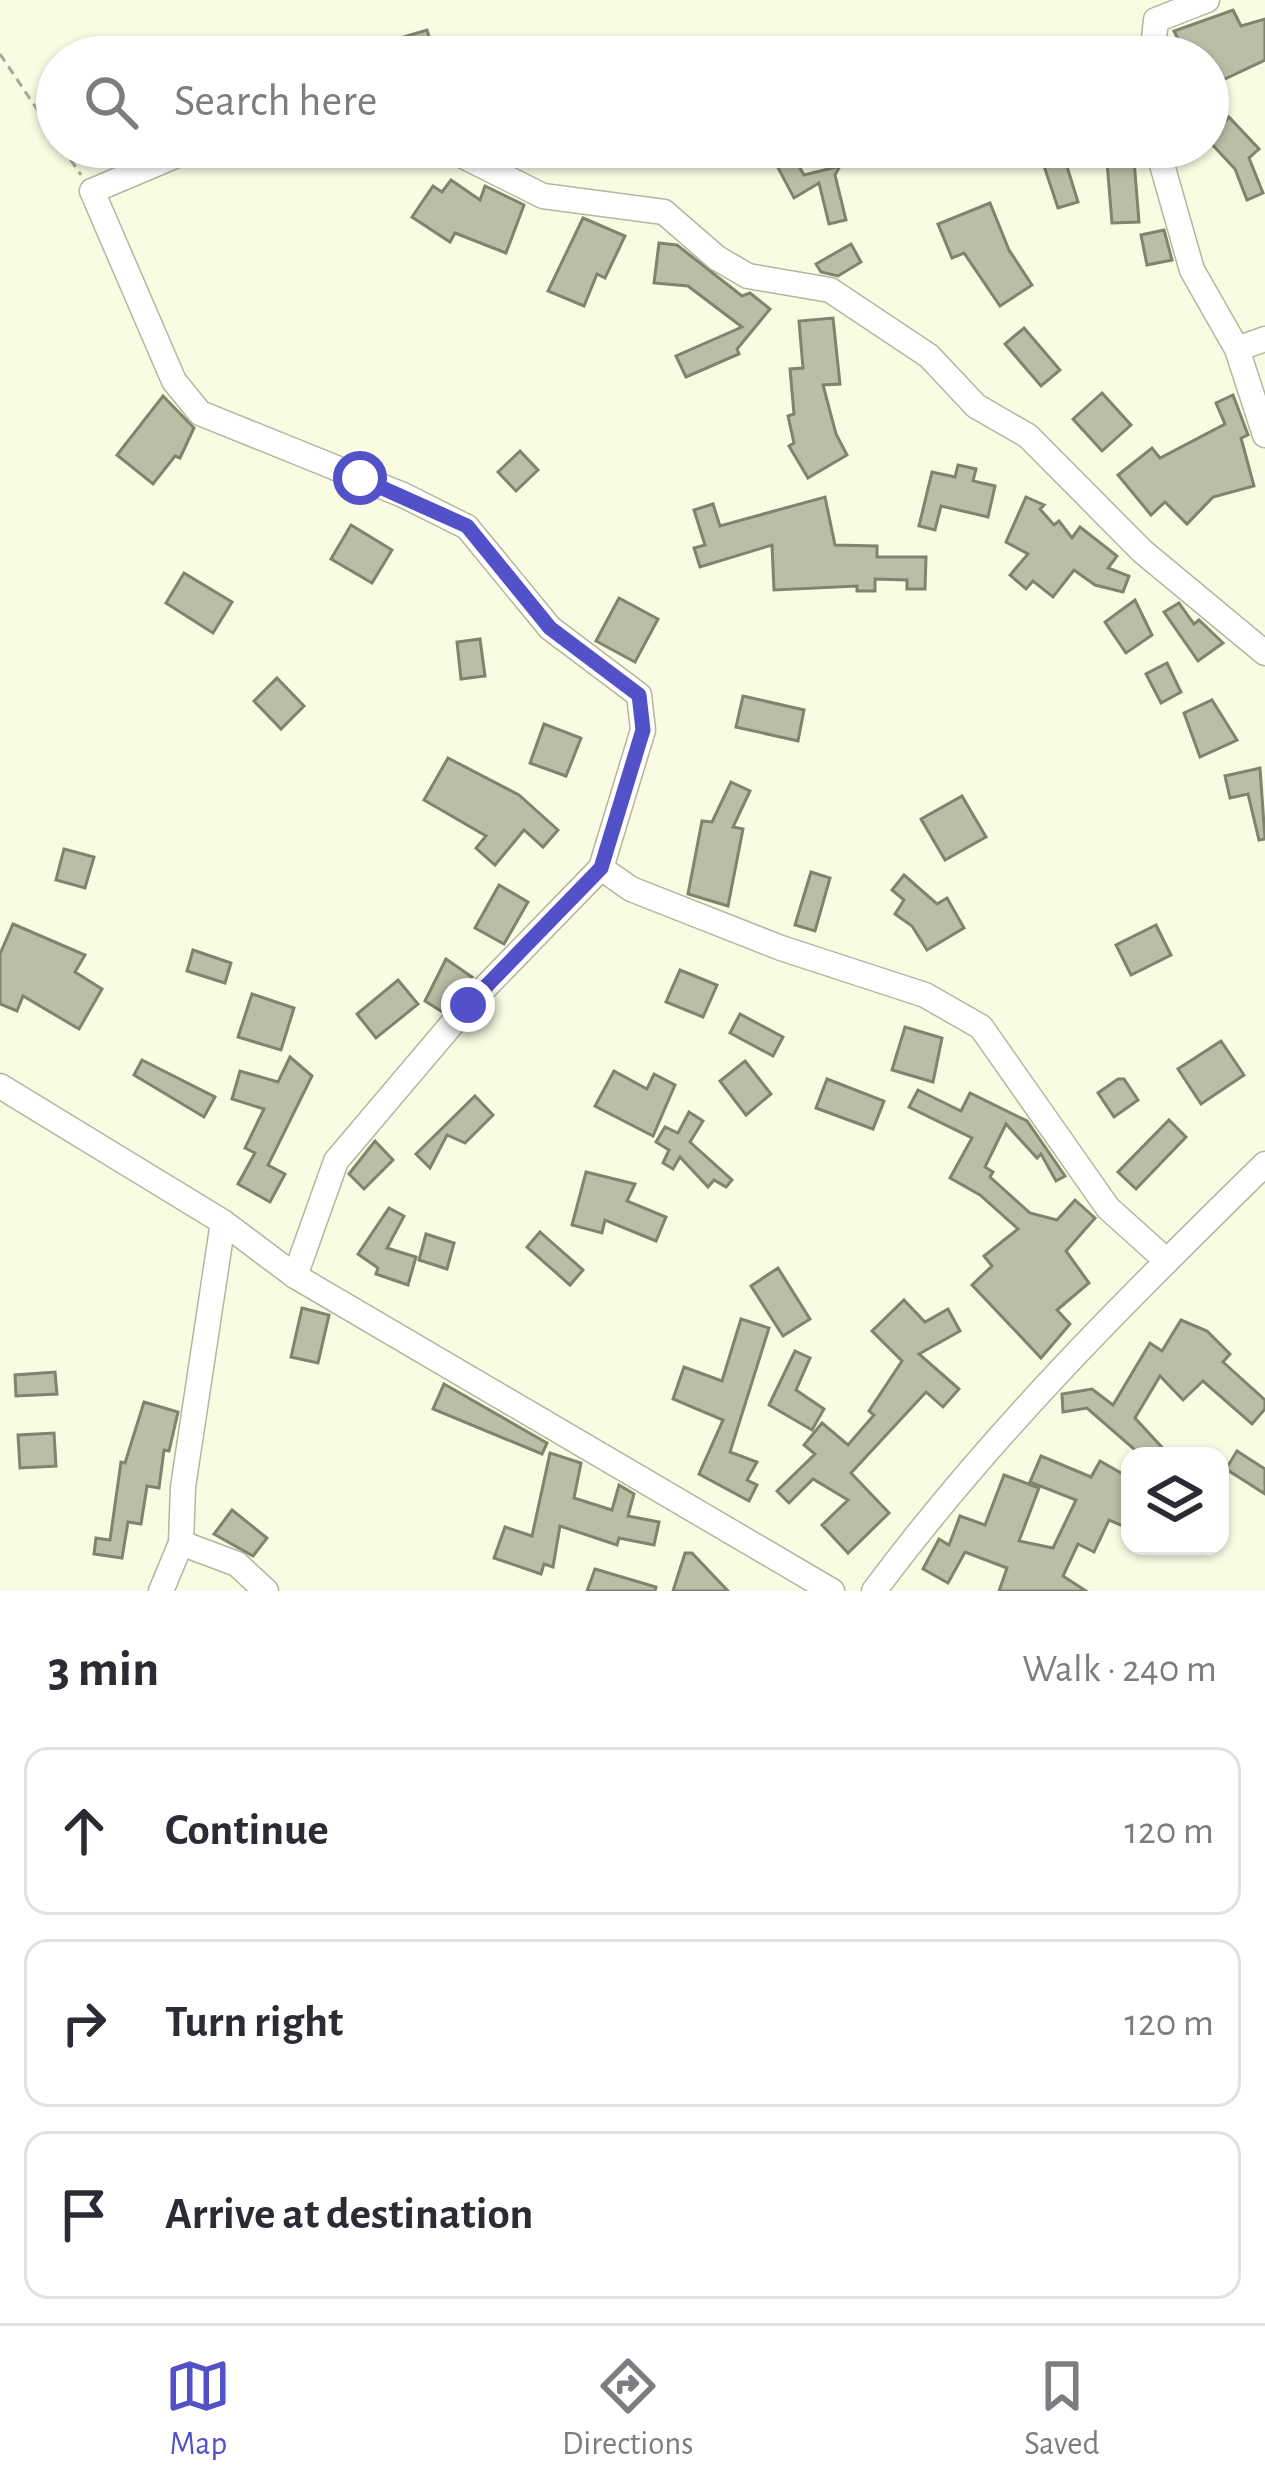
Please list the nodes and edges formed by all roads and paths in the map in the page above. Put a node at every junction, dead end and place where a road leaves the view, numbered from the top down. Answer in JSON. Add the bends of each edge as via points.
{"nodes":[{"id":1,"x":1207,"y":0,"type":"edge"},
{"id":2,"x":1154,"y":36,"type":"edge"},
{"id":3,"x":0,"y":54,"type":"edge"},
{"id":4,"x":36,"y":108,"type":"edge"},
{"id":5,"x":76,"y":168,"type":"edge"},
{"id":6,"x":146,"y":168,"type":"edge"},
{"id":7,"x":487,"y":168,"type":"edge"},
{"id":8,"x":1163,"y":168,"type":"edge"},
{"id":9,"x":92,"y":191,"type":"junction"},
{"id":10,"x":1265,"y":339,"type":"edge"},
{"id":11,"x":1237,"y":349,"type":"junction"},
{"id":12,"x":1265,"y":435,"type":"edge"},
{"id":13,"x":1265,"y":653,"type":"edge"},
{"id":14,"x":601,"y":868,"type":"junction"},
{"id":15,"x":0,"y":1086,"type":"edge"},
{"id":16,"x":1265,"y":1164,"type":"edge"},
{"id":17,"x":224,"y":1222,"type":"junction"},
{"id":18,"x":1166,"y":1261,"type":"junction"},
{"id":19,"x":296,"y":1276,"type":"junction"},
{"id":20,"x":182,"y":1543,"type":"junction"},
{"id":21,"x":160,"y":1591,"type":"edge"},
{"id":22,"x":266,"y":1591,"type":"edge"},
{"id":23,"x":832,"y":1591,"type":"edge"},
{"id":24,"x":874,"y":1591,"type":"edge"}],
"edges":[{"from":1,"to":2,"type":"street","via":[[1156,20]]},
{"from":3,"to":4,"type":"path"},
{"from":5,"to":9,"type":"path"},
{"from":6,"to":9,"type":"street"},
{"from":7,"to":13,"type":"street","via":[[543,196],[664,212],[748,276],[830,290],[929,356],[976,406],[1028,436],[1142,551]]},
{"from":8,"to":11,"type":"street","via":[[1192,270]]},
{"from":9,"to":14,"type":"street","via":[[174,381],[200,413],[467,526],[550,628],[639,695],[643,730]]},
{"from":10,"to":11,"type":"street"},
{"from":11,"to":12,"type":"street"},
{"from":14,"to":18,"type":"street","via":[[631,889],[781,948],[925,994],[981,1028],[1108,1208]]},
{"from":14,"to":19,"type":"street","via":[[468,1005],[335,1161]]},
{"from":15,"to":17,"type":"street"},
{"from":16,"to":18,"type":"street"},
{"from":17,"to":19,"type":"street"},
{"from":17,"to":20,"type":"street","via":[[183,1487]]},
{"from":18,"to":24,"type":"street","via":[[949,1490]]},
{"from":19,"to":23,"type":"street"},
{"from":20,"to":21,"type":"street"},
{"from":20,"to":22,"type":"street","via":[[237,1564]]}]}
